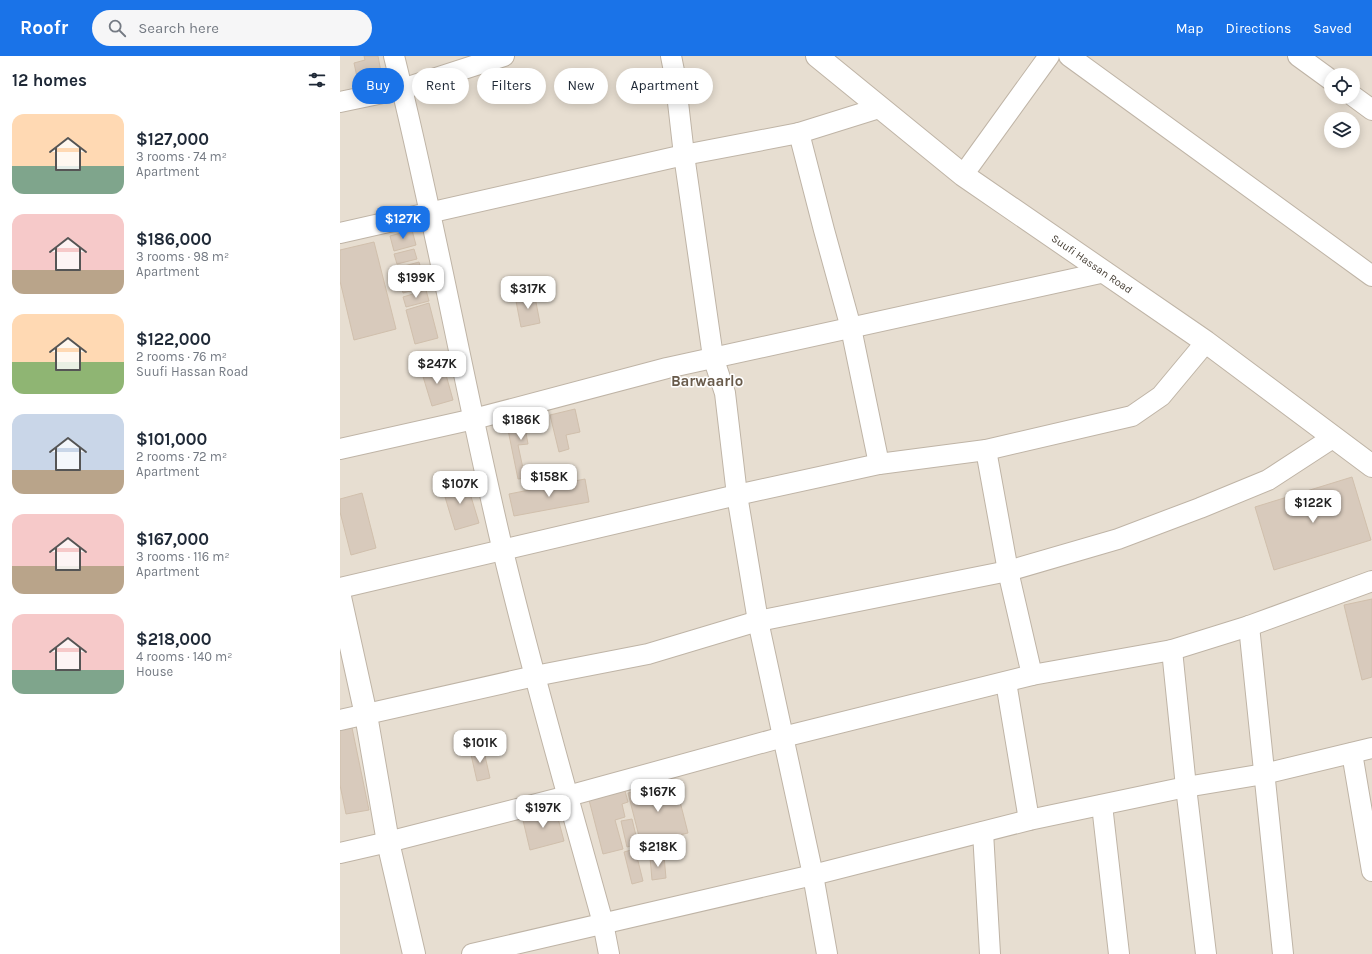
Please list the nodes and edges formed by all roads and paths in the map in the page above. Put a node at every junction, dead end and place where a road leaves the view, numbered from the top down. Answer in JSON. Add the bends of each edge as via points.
{"nodes":[{"id":1,"x":394,"y":56,"type":"edge"},
{"id":2,"x":504,"y":56,"type":"edge"},
{"id":3,"x":670,"y":56,"type":"edge"},
{"id":4,"x":817,"y":56,"type":"edge"},
{"id":5,"x":1049,"y":56,"type":"edge"},
{"id":6,"x":1069,"y":56,"type":"edge"},
{"id":7,"x":1298,"y":56,"type":"edge"},
{"id":8,"x":397,"y":68,"type":"edge"},
{"id":9,"x":1324,"y":75,"type":"edge"},
{"id":10,"x":404,"y":88,"type":"edge"},
{"id":11,"x":404,"y":98,"type":"edge"},
{"id":12,"x":352,"y":99,"type":"edge"},
{"id":13,"x":1360,"y":101,"type":"edge"},
{"id":14,"x":340,"y":102,"type":"edge"},
{"id":15,"x":879,"y":108,"type":"junction"},
{"id":16,"x":1372,"y":110,"type":"edge"},
{"id":17,"x":799,"y":133,"type":"junction"},
{"id":18,"x":684,"y":155,"type":"junction"},
{"id":19,"x":963,"y":175,"type":"junction"},
{"id":20,"x":431,"y":213,"type":"junction"},
{"id":21,"x":340,"y":233,"type":"edge"},
{"id":22,"x":1105,"y":272,"type":"junction"},
{"id":23,"x":1372,"y":276,"type":"edge"},
{"id":24,"x":851,"y":328,"type":"junction"},
{"id":25,"x":1206,"y":342,"type":"junction"},
{"id":26,"x":713,"y":357,"type":"junction"},
{"id":27,"x":474,"y":419,"type":"junction"},
{"id":28,"x":1334,"y":437,"type":"junction"},
{"id":29,"x":340,"y":450,"type":"edge"},
{"id":30,"x":986,"y":450,"type":"junction"},
{"id":31,"x":879,"y":464,"type":"junction"},
{"id":32,"x":1372,"y":466,"type":"edge"},
{"id":33,"x":738,"y":495,"type":"junction"},
{"id":34,"x":503,"y":550,"type":"junction"},
{"id":35,"x":1008,"y":572,"type":"junction"},
{"id":36,"x":1372,"y":581,"type":"edge"},
{"id":37,"x":340,"y":588,"type":"edge"},
{"id":38,"x":340,"y":596,"type":"edge"},
{"id":39,"x":758,"y":621,"type":"junction"},
{"id":40,"x":1250,"y":626,"type":"junction"},
{"id":41,"x":1172,"y":650,"type":"junction"},
{"id":42,"x":1032,"y":675,"type":"junction"},
{"id":43,"x":534,"y":676,"type":"junction"},
{"id":44,"x":1006,"y":682,"type":"junction"},
{"id":45,"x":366,"y":715,"type":"junction"},
{"id":46,"x":340,"y":720,"type":"edge"},
{"id":47,"x":783,"y":737,"type":"junction"},
{"id":48,"x":1372,"y":748,"type":"edge"},
{"id":49,"x":1352,"y":753,"type":"junction"},
{"id":50,"x":1264,"y":774,"type":"junction"},
{"id":51,"x":1186,"y":787,"type":"junction"},
{"id":52,"x":568,"y":796,"type":"junction"},
{"id":53,"x":1102,"y":805,"type":"junction"},
{"id":54,"x":1029,"y":820,"type":"junction"},
{"id":55,"x":983,"y":832,"type":"junction"},
{"id":56,"x":388,"y":842,"type":"junction"},
{"id":57,"x":340,"y":853,"type":"edge"},
{"id":58,"x":1372,"y":871,"type":"edge"},
{"id":59,"x":813,"y":875,"type":"junction"},
{"id":60,"x":603,"y":924,"type":"junction"},
{"id":61,"x":414,"y":954,"type":"edge"},
{"id":62,"x":472,"y":954,"type":"edge"},
{"id":63,"x":609,"y":954,"type":"edge"},
{"id":64,"x":827,"y":954,"type":"edge"},
{"id":65,"x":990,"y":954,"type":"edge"},
{"id":66,"x":1119,"y":954,"type":"edge"},
{"id":67,"x":1206,"y":954,"type":"edge"},
{"id":68,"x":1284,"y":954,"type":"edge"}],
"edges":[{"from":1,"to":8,"type":"street"},
{"from":2,"to":10,"type":"street"},
{"from":3,"to":18,"type":"street","via":[[675,76]]},
{"from":4,"to":15,"type":"street","name":"Suufi Hassan Road"},
{"from":5,"to":19,"type":"street"},
{"from":6,"to":23,"type":"street"},
{"from":7,"to":9,"type":"street"},
{"from":11,"to":20,"type":"street"},
{"from":12,"to":14,"type":"street"},
{"from":13,"to":16,"type":"street"},
{"from":15,"to":17,"type":"street"},
{"from":15,"to":19,"type":"street","name":"Suufi Hassan Road"},
{"from":17,"to":18,"type":"street"},
{"from":17,"to":24,"type":"street"},
{"from":18,"to":20,"type":"street"},
{"from":18,"to":26,"type":"street"},
{"from":19,"to":22,"type":"street","name":"Suufi Hassan Road"},
{"from":20,"to":21,"type":"street"},
{"from":20,"to":27,"type":"street"},
{"from":22,"to":24,"type":"street"},
{"from":22,"to":25,"type":"street","name":"Suufi Hassan Road"},
{"from":24,"to":26,"type":"street"},
{"from":24,"to":31,"type":"street"},
{"from":25,"to":28,"type":"street","name":"Suufi Hassan Road"},
{"from":25,"to":30,"type":"street","via":[[1162,396],[1132,416]]},
{"from":26,"to":27,"type":"street"},
{"from":26,"to":33,"type":"street","via":[[725,393]]},
{"from":27,"to":29,"type":"street"},
{"from":27,"to":34,"type":"street"},
{"from":28,"to":32,"type":"street","name":"Suufi Hassan Road"},
{"from":28,"to":35,"type":"street","via":[[1268,480],[1118,539]]},
{"from":30,"to":31,"type":"street"},
{"from":30,"to":35,"type":"street"},
{"from":31,"to":33,"type":"street"},
{"from":33,"to":34,"type":"street"},
{"from":33,"to":39,"type":"street"},
{"from":34,"to":37,"type":"street"},
{"from":34,"to":43,"type":"street"},
{"from":35,"to":39,"type":"street"},
{"from":35,"to":42,"type":"street"},
{"from":36,"to":40,"type":"street"},
{"from":38,"to":45,"type":"street"},
{"from":39,"to":43,"type":"street","via":[[648,654]]},
{"from":39,"to":47,"type":"street"},
{"from":40,"to":41,"type":"street"},
{"from":40,"to":50,"type":"street"},
{"from":41,"to":42,"type":"street"},
{"from":41,"to":51,"type":"street"},
{"from":42,"to":44,"type":"street"},
{"from":43,"to":45,"type":"street"},
{"from":43,"to":52,"type":"street"},
{"from":44,"to":47,"type":"street"},
{"from":44,"to":54,"type":"street"},
{"from":45,"to":46,"type":"street"},
{"from":45,"to":56,"type":"street"},
{"from":47,"to":52,"type":"street"},
{"from":47,"to":59,"type":"street"},
{"from":48,"to":49,"type":"street"},
{"from":49,"to":50,"type":"street"},
{"from":49,"to":58,"type":"street"},
{"from":50,"to":51,"type":"street"},
{"from":50,"to":68,"type":"street"},
{"from":51,"to":53,"type":"street"},
{"from":51,"to":67,"type":"street"},
{"from":52,"to":56,"type":"street"},
{"from":52,"to":60,"type":"street"},
{"from":53,"to":54,"type":"street"},
{"from":53,"to":66,"type":"street"},
{"from":54,"to":55,"type":"street"},
{"from":55,"to":59,"type":"street"},
{"from":55,"to":65,"type":"street"},
{"from":56,"to":57,"type":"street"},
{"from":56,"to":61,"type":"street"},
{"from":59,"to":60,"type":"street"},
{"from":59,"to":64,"type":"street"},
{"from":60,"to":62,"type":"street"},
{"from":60,"to":63,"type":"street"}]}
